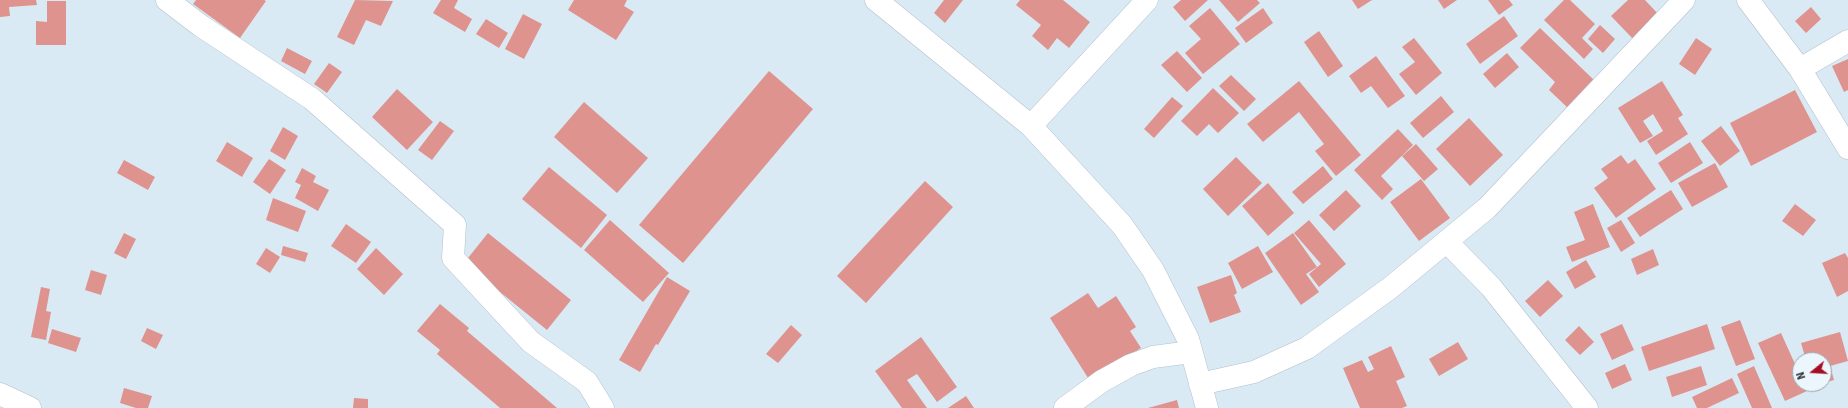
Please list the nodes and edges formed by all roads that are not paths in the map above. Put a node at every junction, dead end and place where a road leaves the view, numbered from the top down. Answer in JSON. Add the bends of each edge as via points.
{"nodes":[{"id":1,"x":167,"y":0,"type":"edge"},
{"id":2,"x":876,"y":0,"type":"edge"},
{"id":3,"x":1147,"y":0,"type":"edge"},
{"id":4,"x":1684,"y":0,"type":"edge"},
{"id":5,"x":1748,"y":0,"type":"edge"},
{"id":6,"x":1848,"y":41,"type":"edge"},
{"id":7,"x":1800,"y":68,"type":"junction"},
{"id":8,"x":1031,"y":126,"type":"junction"},
{"id":9,"x":1848,"y":148,"type":"edge"},
{"id":10,"x":1447,"y":242,"type":"junction"},
{"id":11,"x":1191,"y":352,"type":"junction"},
{"id":12,"x":1200,"y":384,"type":"junction"},
{"id":13,"x":0,"y":394,"type":"edge"},
{"id":14,"x":30,"y":408,"type":"edge"},
{"id":15,"x":604,"y":408,"type":"edge"},
{"id":16,"x":1065,"y":408,"type":"edge"},
{"id":17,"x":1207,"y":408,"type":"edge"},
{"id":18,"x":1587,"y":408,"type":"edge"}],
"edges":[{"from":1,"to":15,"type":"street","via":[[201,26],[312,99],[455,225],[453,258],[531,342],[587,382]]},
{"from":2,"to":8,"type":"street"},
{"from":3,"to":8,"type":"street"},
{"from":4,"to":10,"type":"street","via":[[1487,208]]},
{"from":5,"to":7,"type":"street"},
{"from":6,"to":7,"type":"street"},
{"from":7,"to":9,"type":"street"},
{"from":8,"to":11,"type":"street","via":[[1122,225],[1153,270],[1188,339]]},
{"from":10,"to":12,"type":"street","via":[[1390,288],[1307,348],[1254,372]]},
{"from":10,"to":18,"type":"street","via":[[1491,287]]},
{"from":11,"to":12,"type":"street"},
{"from":11,"to":16,"type":"street","via":[[1153,357],[1131,365],[1102,381]]},
{"from":12,"to":17,"type":"street"},
{"from":13,"to":14,"type":"street"}]}
